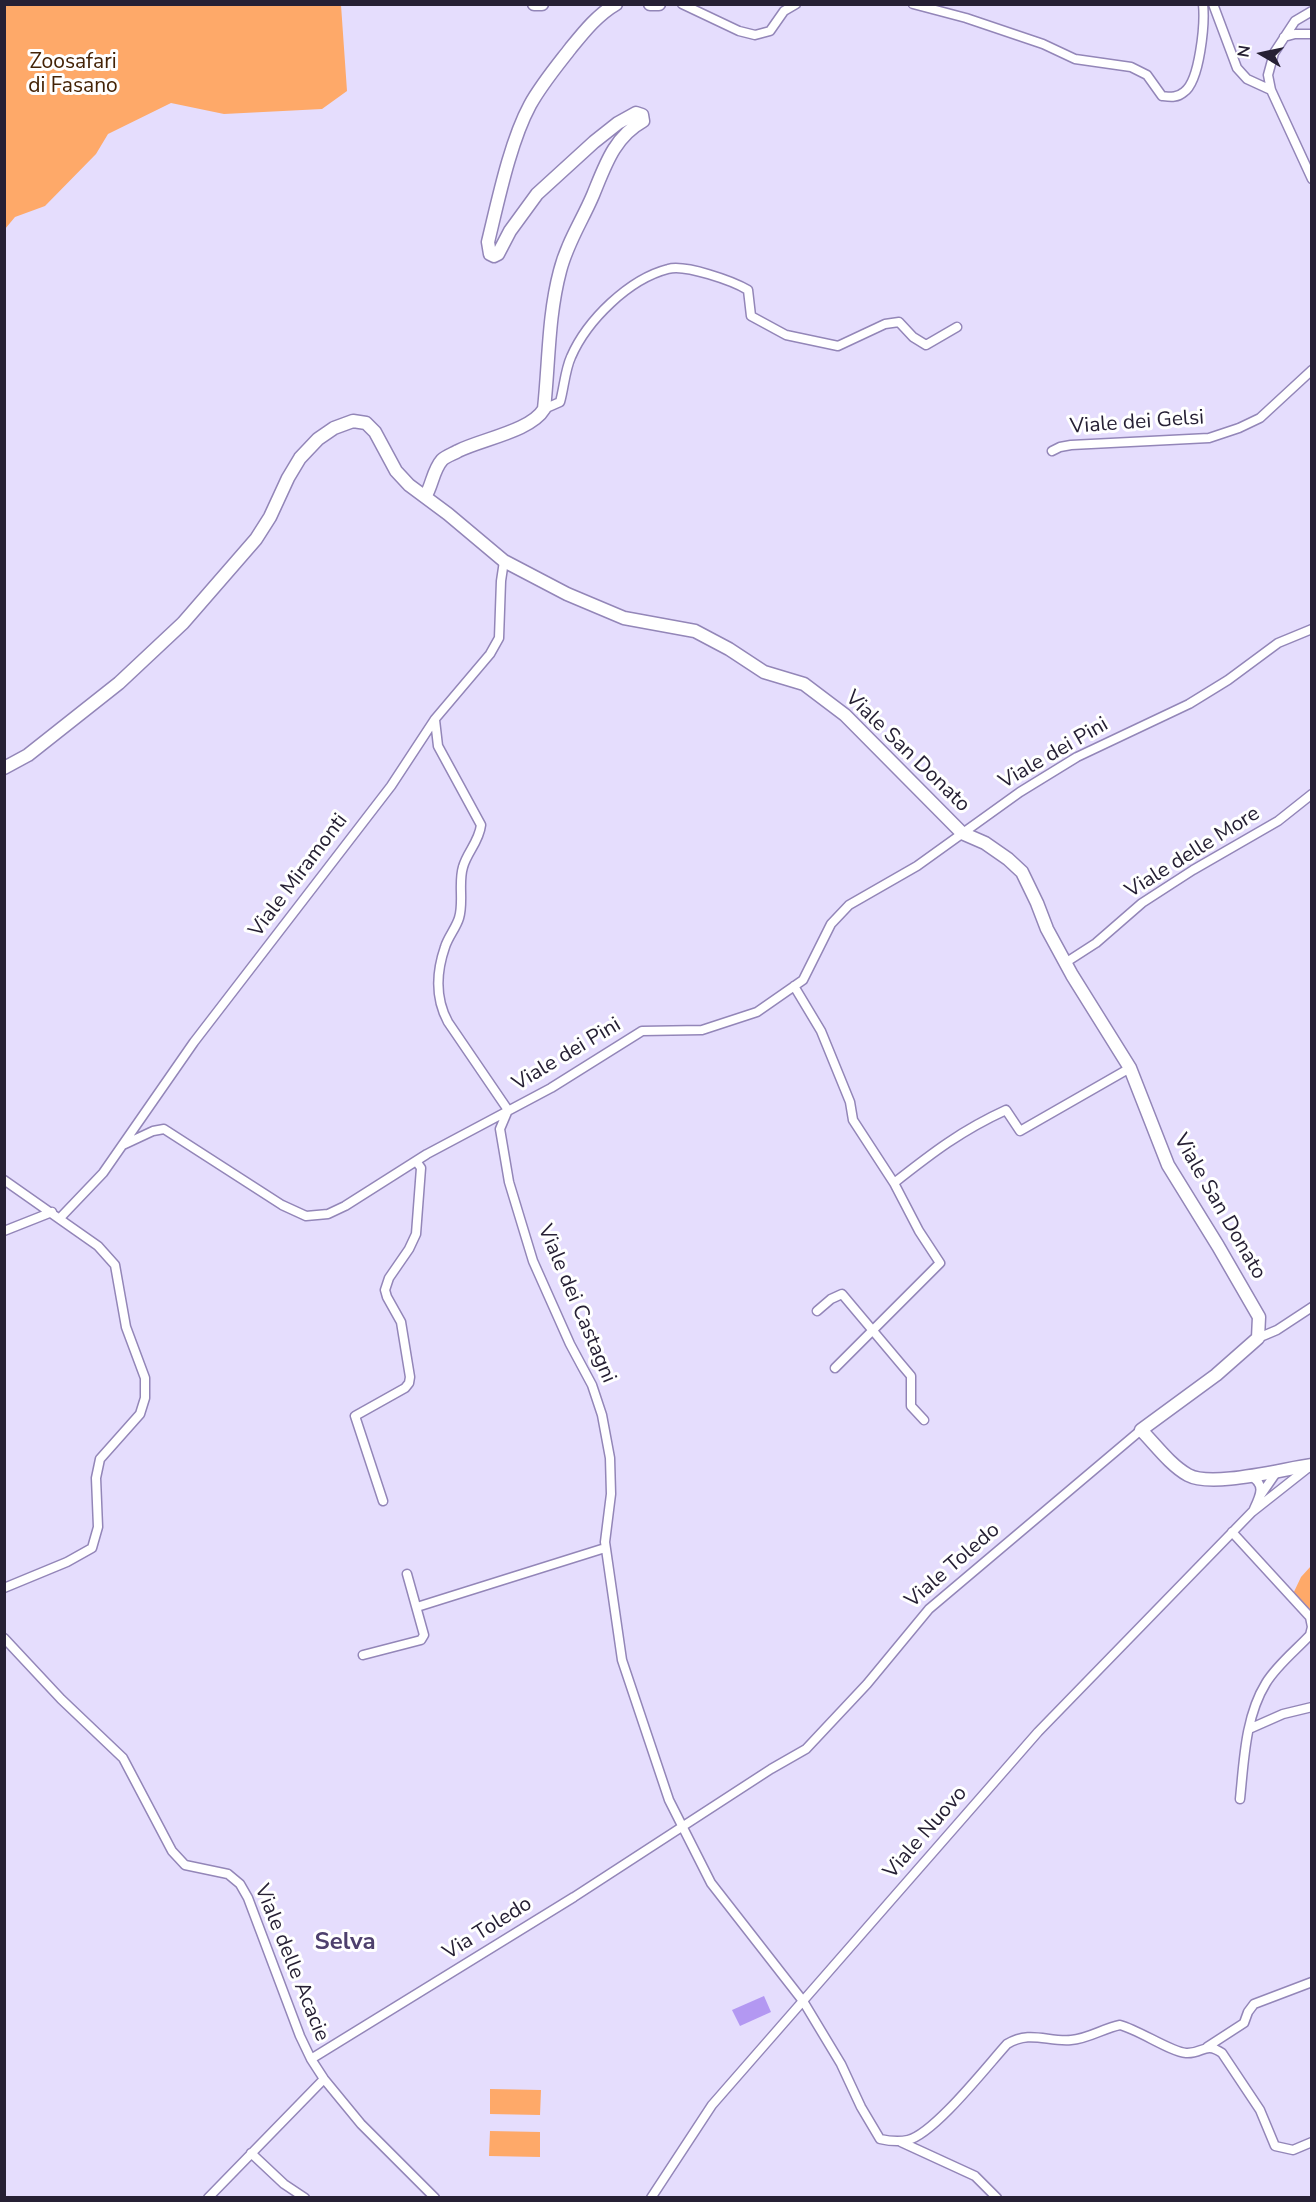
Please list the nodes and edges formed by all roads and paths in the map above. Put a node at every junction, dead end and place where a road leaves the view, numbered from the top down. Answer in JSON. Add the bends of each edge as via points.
{"nodes":[{"id":1,"x":534,"y":4,"type":"edge"},
{"id":2,"x":542,"y":4,"type":"edge"},
{"id":3,"x":616,"y":4,"type":"edge"},
{"id":4,"x":650,"y":4,"type":"edge"},
{"id":5,"x":660,"y":4,"type":"edge"},
{"id":6,"x":682,"y":4,"type":"edge"},
{"id":7,"x":796,"y":4,"type":"edge"},
{"id":8,"x":913,"y":4,"type":"edge"},
{"id":9,"x":1203,"y":4,"type":"edge"},
{"id":10,"x":1213,"y":4,"type":"edge"},
{"id":11,"x":1311,"y":10,"type":"edge"},
{"id":12,"x":1311,"y":34,"type":"edge"},
{"id":13,"x":1284,"y":37,"type":"junction"},
{"id":14,"x":1271,"y":90,"type":"junction"},
{"id":15,"x":1311,"y":179,"type":"edge"},
{"id":16,"x":957,"y":327,"type":"dead end"},
{"id":17,"x":1311,"y":370,"type":"edge"},
{"id":18,"x":544,"y":409,"type":"junction"},
{"id":19,"x":1052,"y":451,"type":"dead end"},
{"id":20,"x":425,"y":497,"type":"junction"},
{"id":21,"x":504,"y":561,"type":"junction"},
{"id":22,"x":1311,"y":629,"type":"edge"},
{"id":23,"x":435,"y":719,"type":"junction"},
{"id":24,"x":4,"y":768,"type":"edge"},
{"id":25,"x":1311,"y":794,"type":"edge"},
{"id":26,"x":962,"y":833,"type":"junction"},
{"id":27,"x":1065,"y":963,"type":"junction"},
{"id":28,"x":794,"y":986,"type":"junction"},
{"id":29,"x":1130,"y":1068,"type":"junction"},
{"id":30,"x":508,"y":1110,"type":"junction"},
{"id":31,"x":123,"y":1145,"type":"junction"},
{"id":32,"x":416,"y":1161,"type":"junction"},
{"id":33,"x":4,"y":1180,"type":"edge"},
{"id":34,"x":894,"y":1183,"type":"junction"},
{"id":35,"x":56,"y":1215,"type":"junction"},
{"id":36,"x":4,"y":1231,"type":"edge"},
{"id":37,"x":1311,"y":1307,"type":"edge"},
{"id":38,"x":817,"y":1311,"type":"dead end"},
{"id":39,"x":872,"y":1330,"type":"junction"},
{"id":40,"x":1258,"y":1338,"type":"junction"},
{"id":41,"x":836,"y":1368,"type":"dead end"},
{"id":42,"x":924,"y":1420,"type":"dead end"},
{"id":43,"x":1141,"y":1430,"type":"junction"},
{"id":44,"x":1311,"y":1465,"type":"edge"},
{"id":45,"x":1278,"y":1470,"type":"junction"},
{"id":46,"x":1250,"y":1475,"type":"junction"},
{"id":47,"x":1278,"y":1490,"type":"junction"},
{"id":48,"x":1260,"y":1496,"type":"junction"},
{"id":49,"x":383,"y":1502,"type":"dead end"},
{"id":50,"x":1252,"y":1512,"type":"junction"},
{"id":51,"x":1232,"y":1532,"type":"junction"},
{"id":52,"x":605,"y":1548,"type":"junction"},
{"id":53,"x":407,"y":1574,"type":"dead end"},
{"id":54,"x":4,"y":1588,"type":"edge"},
{"id":55,"x":417,"y":1607,"type":"junction"},
{"id":56,"x":1311,"y":1627,"type":"edge"},
{"id":57,"x":4,"y":1638,"type":"edge"},
{"id":58,"x":363,"y":1655,"type":"dead end"},
{"id":59,"x":1311,"y":1707,"type":"edge"},
{"id":60,"x":1249,"y":1729,"type":"junction"},
{"id":61,"x":1240,"y":1799,"type":"dead end"},
{"id":62,"x":681,"y":1826,"type":"junction"},
{"id":63,"x":1311,"y":1982,"type":"edge"},
{"id":64,"x":802,"y":2001,"type":"junction"},
{"id":65,"x":1207,"y":2047,"type":"junction"},
{"id":66,"x":311,"y":2059,"type":"junction"},
{"id":67,"x":324,"y":2079,"type":"junction"},
{"id":68,"x":897,"y":2141,"type":"junction"},
{"id":69,"x":1311,"y":2142,"type":"edge"},
{"id":70,"x":251,"y":2153,"type":"junction"},
{"id":71,"x":208,"y":2198,"type":"edge"},
{"id":72,"x":305,"y":2198,"type":"edge"},
{"id":73,"x":435,"y":2198,"type":"edge"},
{"id":74,"x":651,"y":2198,"type":"edge"},
{"id":75,"x":997,"y":2198,"type":"edge"}],
"edges":[{"from":1,"to":2,"type":"street"},
{"from":3,"to":18,"type":"street","via":[[582,34],[528,108],[488,242],[490,254],[498,254],[537,194],[618,123],[636,113],[642,115],[643,121],[611,150],[569,242],[553,305]]},
{"from":4,"to":5,"type":"street"},
{"from":6,"to":7,"type":"street","via":[[739,32],[755,35],[770,31],[784,11]]},
{"from":8,"to":9,"type":"street","via":[[1043,44],[1075,59],[1131,67],[1147,75],[1162,96],[1175,98],[1186,92],[1192,82],[1199,58]]},
{"from":10,"to":14,"type":"street","via":[[1237,68],[1247,79]]},
{"from":11,"to":13,"type":"street","via":[[1295,21]]},
{"from":12,"to":13,"type":"street"},
{"from":13,"to":14,"type":"street","via":[[1274,53],[1268,75]]},
{"from":14,"to":15,"type":"street"},
{"from":16,"to":18,"type":"street","via":[[926,345],[899,322],[885,324],[838,346],[786,335],[751,316],[748,290],[735,282],[671,268],[614,300],[595,320],[571,357],[560,402]]},
{"from":17,"to":19,"type":"street","name":"Viale dei Gelsi","via":[[1260,418],[1209,438],[1071,445]]},
{"from":18,"to":20,"type":"street","via":[[530,424],[443,459]]},
{"from":20,"to":21,"type":"street","name":"Viale San Donato"},
{"from":20,"to":24,"type":"street","name":"Viale San Donato","via":[[396,471],[366,423],[353,421],[334,428],[300,458],[256,539],[185,621],[119,683],[28,755]]},
{"from":21,"to":23,"type":"street","name":"Viale Miramonti","via":[[499,638]]},
{"from":21,"to":26,"type":"street","name":"Viale San Donato","via":[[624,618],[695,631],[764,672],[804,684],[845,715]]},
{"from":22,"to":26,"type":"street","name":"Viale dei Pini","via":[[1278,643],[1189,704],[1077,757]]},
{"from":23,"to":30,"type":"street","via":[[438,746],[481,825],[463,868],[459,918],[445,947],[437,990],[448,1022]]},
{"from":23,"to":31,"type":"street","name":"Viale Miramonti","via":[[391,786],[194,1042]]},
{"from":25,"to":27,"type":"street","name":"Viale delle More","via":[[1278,821],[1142,903],[1096,943]]},
{"from":26,"to":27,"type":"street","name":"Viale San Donato","via":[[985,843],[1022,872]]},
{"from":26,"to":28,"type":"street","name":"Viale dei Pini","via":[[916,866],[849,905],[831,924],[803,980]]},
{"from":27,"to":29,"type":"street","name":"Viale San Donato"},
{"from":28,"to":30,"type":"street","name":"Viale dei Pini","via":[[757,1012],[702,1030],[642,1031]]},
{"from":28,"to":34,"type":"street","via":[[821,1031],[850,1102],[853,1120]]},
{"from":29,"to":34,"type":"street","via":[[1020,1131],[1006,1110],[983,1120],[946,1142]]},
{"from":29,"to":40,"type":"street","name":"Viale San Donato","via":[[1168,1165],[1259,1317]]},
{"from":30,"to":32,"type":"street","name":"Viale dei Pini"},
{"from":30,"to":52,"type":"street","name":"Viale dei Castagni","via":[[500,1129],[509,1182],[533,1261],[592,1385],[602,1415],[610,1458]]},
{"from":31,"to":32,"type":"street","name":"Viale dei Pini","via":[[164,1129],[282,1205],[306,1216],[328,1214],[345,1206]]},
{"from":31,"to":35,"type":"street","name":"Viale Miramonti","via":[[103,1173]]},
{"from":32,"to":49,"type":"street","via":[[421,1167],[416,1234],[385,1290],[401,1322],[409,1383],[355,1416]]},
{"from":33,"to":35,"type":"street"},
{"from":34,"to":39,"type":"street","via":[[940,1263]]},
{"from":35,"to":36,"type":"street"},
{"from":35,"to":54,"type":"street","via":[[98,1246],[115,1265],[126,1327],[145,1378],[145,1398],[140,1414],[100,1459],[96,1478],[98,1527],[92,1548]]},
{"from":37,"to":40,"type":"street"},
{"from":38,"to":39,"type":"street","via":[[842,1294]]},
{"from":39,"to":41,"type":"street"},
{"from":39,"to":42,"type":"street","via":[[911,1376],[911,1406]]},
{"from":40,"to":43,"type":"street","name":"Viale Toledo","via":[[1216,1376]]},
{"from":43,"to":46,"type":"street","via":[[1188,1476],[1211,1480]]},
{"from":43,"to":62,"type":"street","name":"Viale Toledo","via":[[929,1609],[806,1749]]},
{"from":44,"to":45,"type":"street"},
{"from":44,"to":47,"type":"street","name":"Viale Nuovo"},
{"from":45,"to":46,"type":"street"},
{"from":45,"to":47,"type":"street"},
{"from":45,"to":48,"type":"street","name":"Viale Nuovo"},
{"from":46,"to":48,"type":"street","via":[[1258,1480]]},
{"from":47,"to":50,"type":"street","name":"Viale Nuovo"},
{"from":48,"to":50,"type":"street","name":"Viale Nuovo"},
{"from":50,"to":51,"type":"street","name":"Viale Nuovo"},
{"from":51,"to":56,"type":"street","via":[[1310,1617]]},
{"from":51,"to":64,"type":"street","name":"Viale Nuovo","via":[[1038,1732]]},
{"from":52,"to":55,"type":"street"},
{"from":52,"to":62,"type":"street","name":"Viale dei Castagni","via":[[622,1660]]},
{"from":53,"to":55,"type":"street"},
{"from":55,"to":58,"type":"street","via":[[424,1635],[421,1640]]},
{"from":56,"to":60,"type":"street","via":[[1310,1635],[1266,1682]]},
{"from":57,"to":66,"type":"street","name":"Viale delle Acacie","via":[[123,1758],[172,1851],[185,1866],[228,1874],[240,1884]]},
{"from":59,"to":60,"type":"street"},
{"from":60,"to":61,"type":"street"},
{"from":62,"to":64,"type":"street","name":"Viale dei Castagni","via":[[711,1883]]},
{"from":62,"to":66,"type":"street","name":"Via Toledo","via":[[574,1898]]},
{"from":63,"to":65,"type":"street","via":[[1254,2004],[1244,2023]]},
{"from":64,"to":68,"type":"street","name":"Viale dei Castagni","via":[[880,2139]]},
{"from":64,"to":74,"type":"street","name":"Viale Nuovo","via":[[712,2104]]},
{"from":65,"to":68,"type":"street","via":[[1185,2053],[1120,2025],[1073,2040],[1017,2038],[1007,2044],[927,2131]]},
{"from":65,"to":69,"type":"street","via":[[1222,2053],[1260,2110],[1275,2146],[1293,2150]]},
{"from":66,"to":67,"type":"street","name":"Viale delle Acacie"},
{"from":67,"to":70,"type":"street"},
{"from":67,"to":73,"type":"street","name":"Viale delle Acacie","via":[[361,2124]]},
{"from":68,"to":75,"type":"street","via":[[975,2176]]},
{"from":70,"to":71,"type":"street"},
{"from":70,"to":72,"type":"street"}]}
